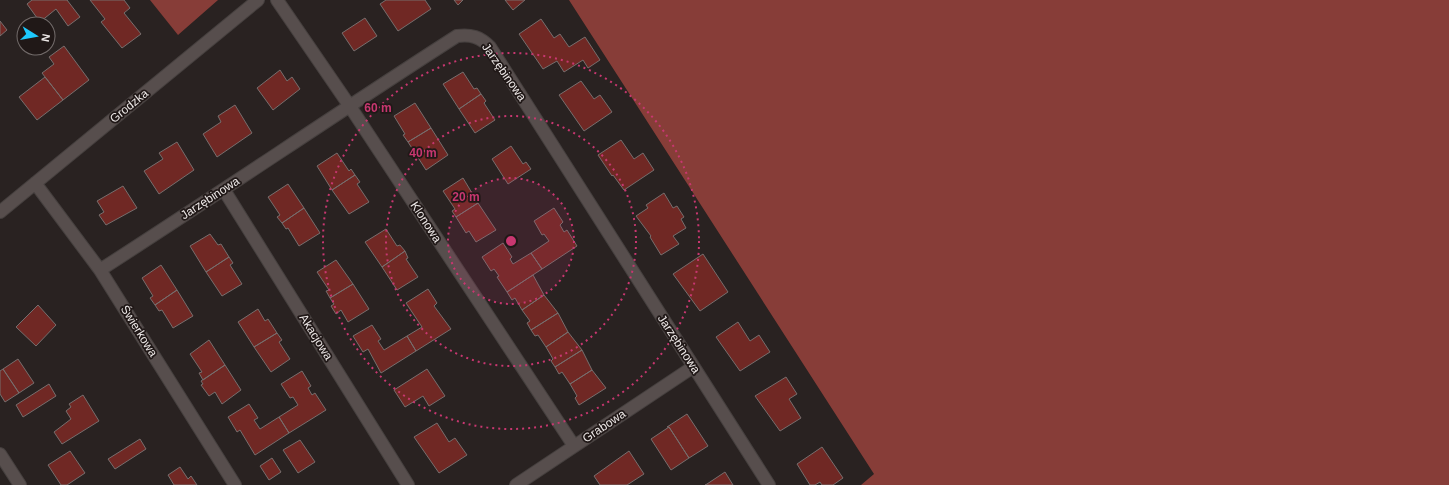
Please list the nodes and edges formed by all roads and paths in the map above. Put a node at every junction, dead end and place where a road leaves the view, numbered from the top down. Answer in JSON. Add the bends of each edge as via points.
{"nodes":[{"id":1,"x":258,"y":0,"type":"edge"},
{"id":2,"x":276,"y":0,"type":"edge"},
{"id":3,"x":349,"y":105,"type":"junction"},
{"id":4,"x":35,"y":183,"type":"junction"},
{"id":5,"x":224,"y":190,"type":"junction"},
{"id":6,"x":0,"y":212,"type":"edge"},
{"id":7,"x":100,"y":270,"type":"junction"},
{"id":8,"x":693,"y":367,"type":"junction"},
{"id":9,"x":574,"y":446,"type":"junction"},
{"id":10,"x":0,"y":454,"type":"edge"},
{"id":11,"x":20,"y":485,"type":"edge"},
{"id":12,"x":235,"y":485,"type":"edge"},
{"id":13,"x":408,"y":485,"type":"edge"},
{"id":14,"x":516,"y":485,"type":"edge"},
{"id":15,"x":769,"y":485,"type":"edge"}],
"edges":[{"from":1,"to":4,"type":"street","name":"Grodzka"},
{"from":2,"to":3,"type":"street","name":"Klonowa"},
{"from":3,"to":5,"type":"street","name":"Jarzębinowa"},
{"from":3,"to":8,"type":"street","name":"Jarzębinowa","via":[[457,36],[466,35],[483,40],[490,47]]},
{"from":3,"to":9,"type":"street","name":"Klonowa"},
{"from":4,"to":6,"type":"street","name":"Grodzka"},
{"from":4,"to":7,"type":"street","name":"Świerkowa"},
{"from":5,"to":7,"type":"street","name":"Jarzębinowa"},
{"from":5,"to":13,"type":"street","name":"Akacjowa"},
{"from":7,"to":12,"type":"street","name":"Świerkowa"},
{"from":8,"to":9,"type":"street","name":"Grabowa"},
{"from":8,"to":15,"type":"street","name":"Jarzębinowa"},
{"from":9,"to":14,"type":"street","name":"Grabowa"},
{"from":10,"to":11,"type":"street"}]}
